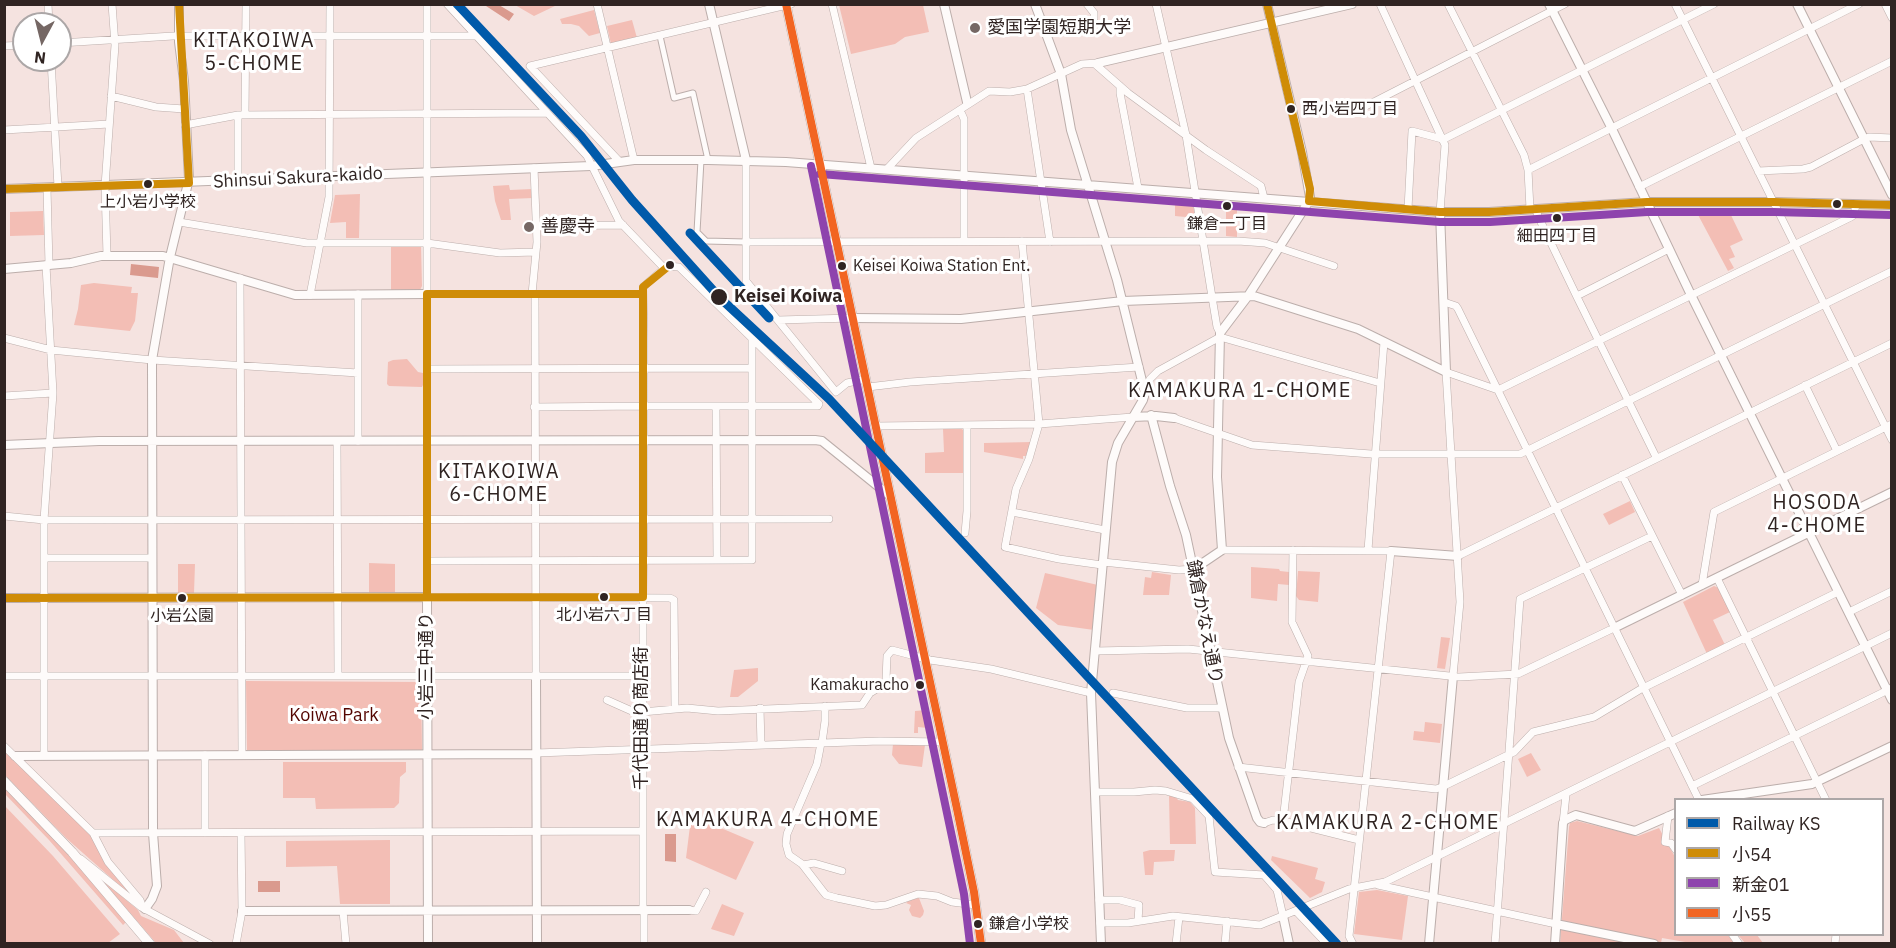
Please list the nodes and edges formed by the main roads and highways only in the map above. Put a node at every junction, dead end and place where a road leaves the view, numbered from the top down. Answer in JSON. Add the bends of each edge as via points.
{"nodes":[{"id":1,"x":788,"y":5,"type":"edge"},
{"id":2,"x":4,"y":781,"type":"edge"},
{"id":3,"x":150,"y":944,"type":"edge"},
{"id":4,"x":981,"y":944,"type":"edge"}],
"edges":[{"from":1,"to":4,"type":"main road"},
{"from":2,"to":3,"type":"main road","via":[[72,852]]}]}
